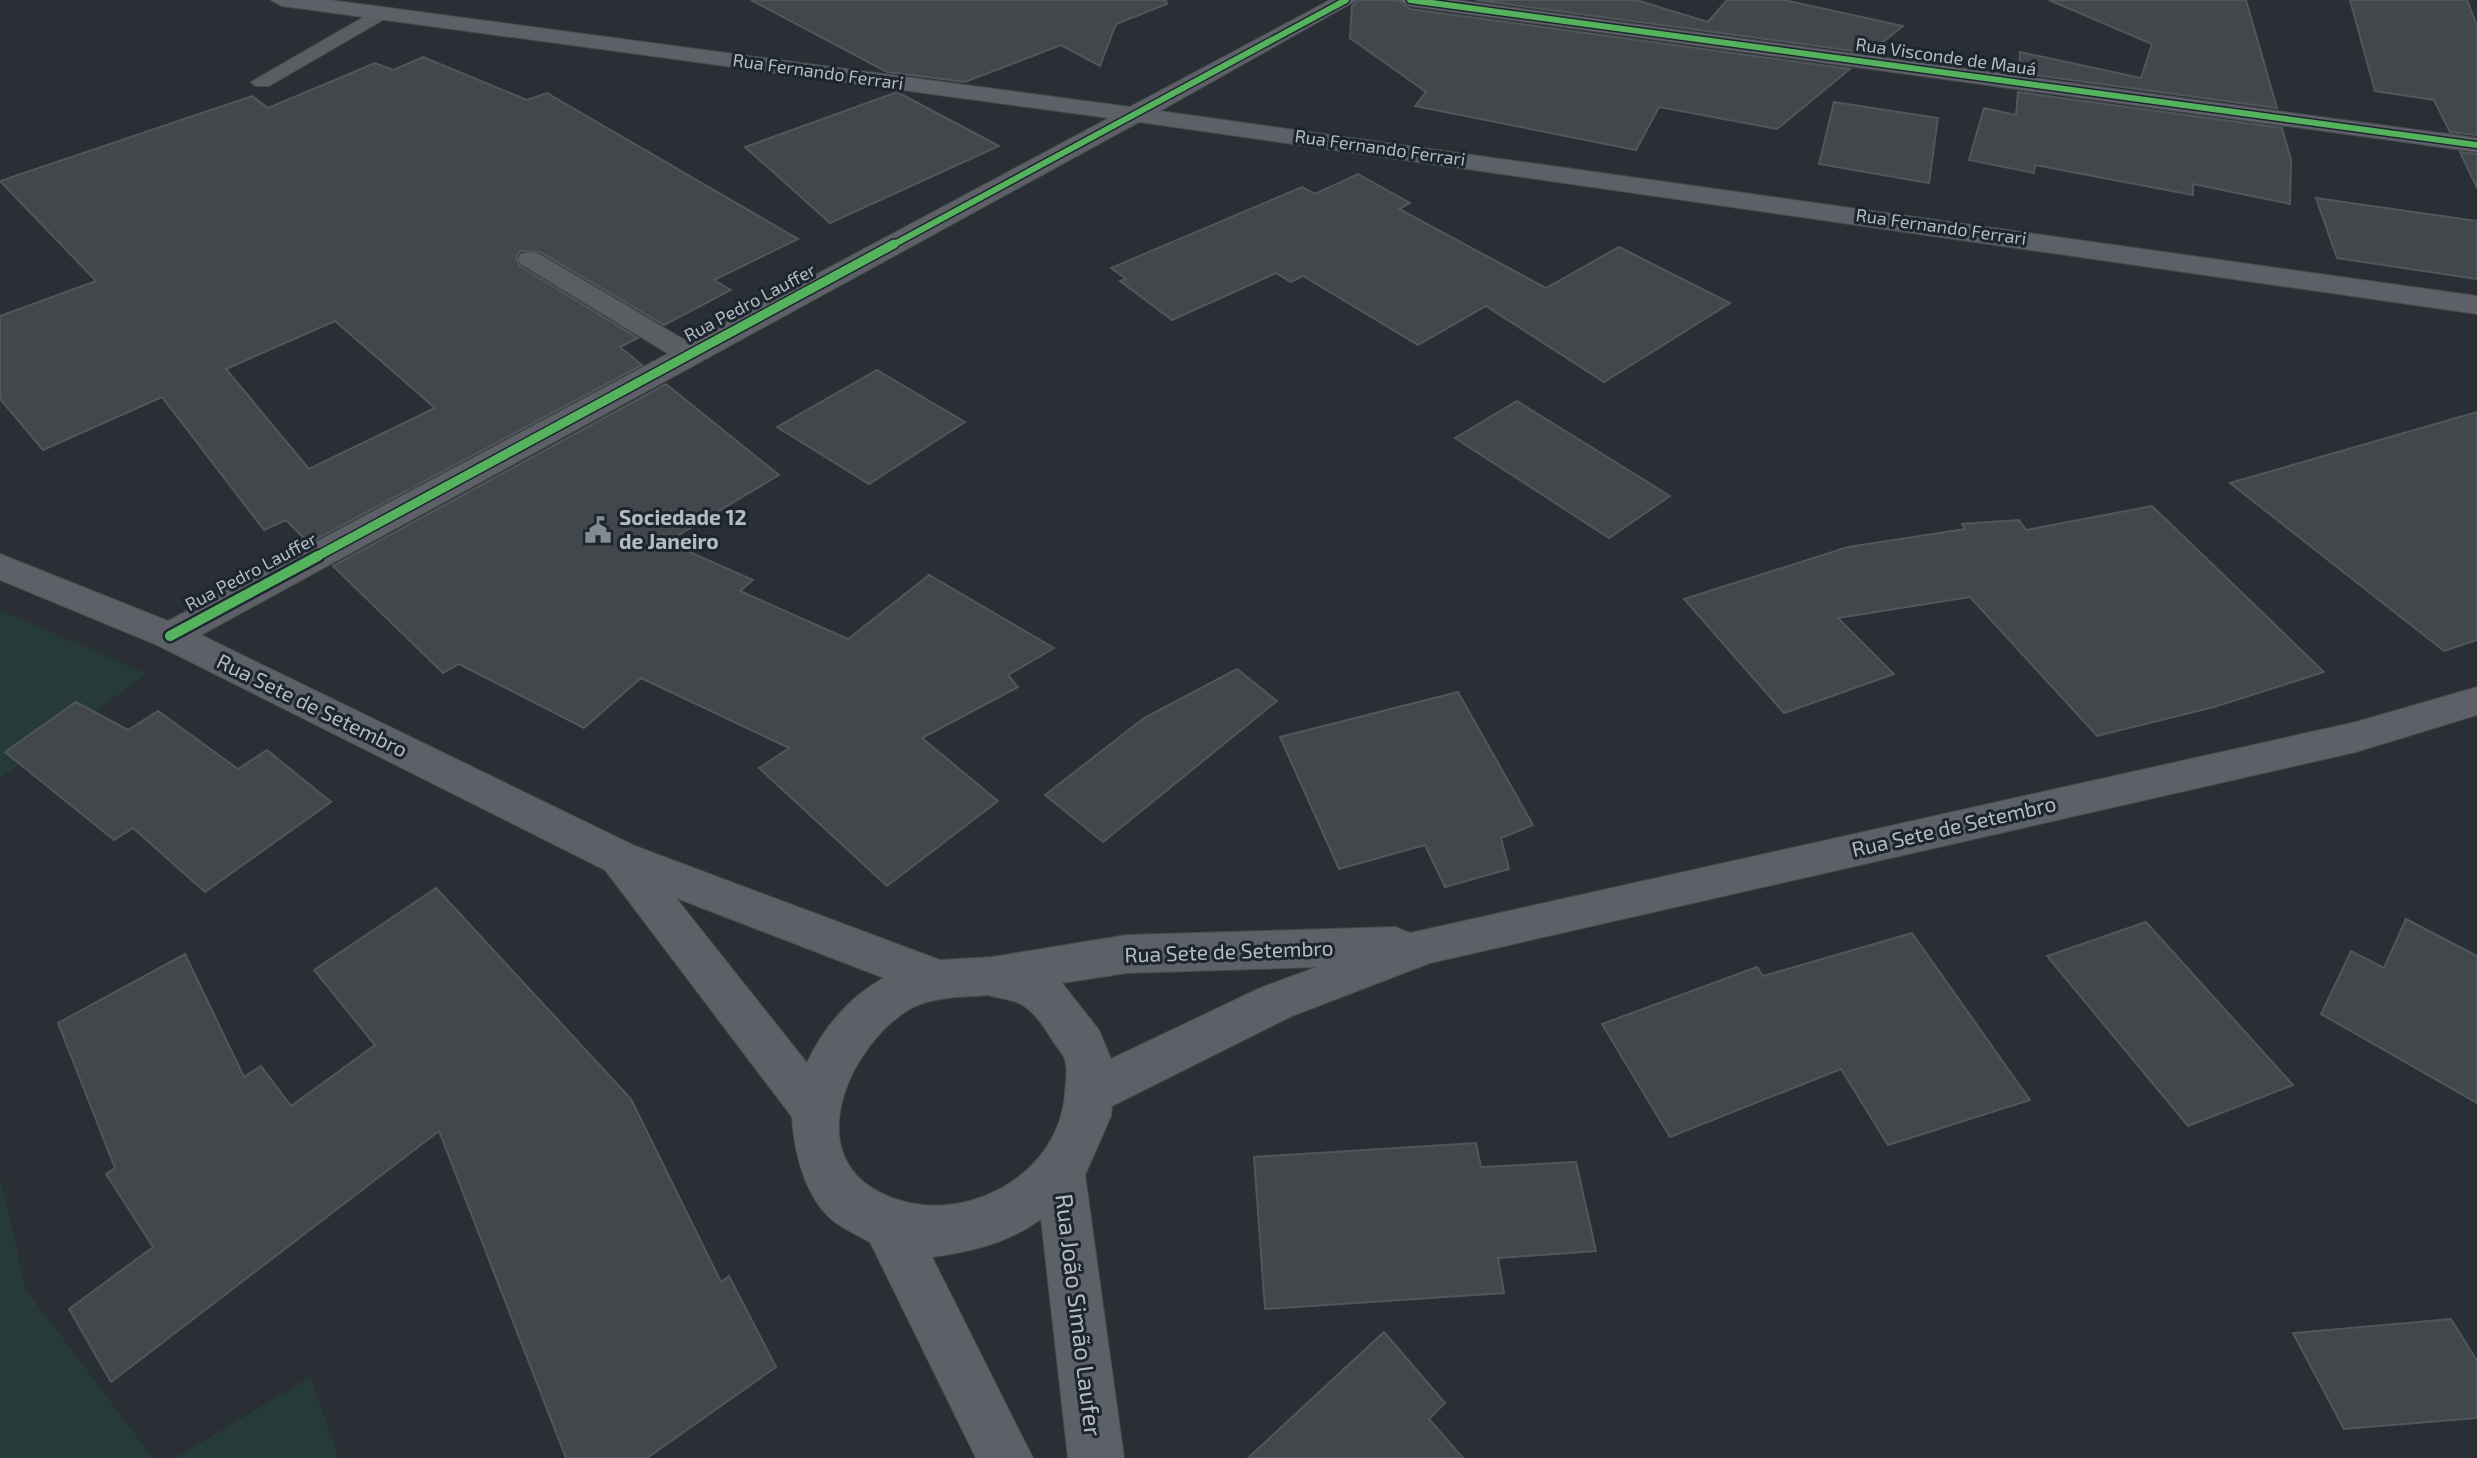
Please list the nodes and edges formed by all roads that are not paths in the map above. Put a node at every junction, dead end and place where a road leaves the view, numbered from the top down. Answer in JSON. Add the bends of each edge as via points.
{"nodes":[{"id":1,"x":282,"y":0,"type":"edge"},
{"id":2,"x":1346,"y":0,"type":"edge"},
{"id":3,"x":1410,"y":0,"type":"edge"},
{"id":4,"x":382,"y":13,"type":"junction"},
{"id":5,"x":262,"y":82,"type":"dead end"},
{"id":6,"x":1139,"y":115,"type":"junction"},
{"id":7,"x":2477,"y":145,"type":"edge"},
{"id":8,"x":530,"y":258,"type":"dead end"},
{"id":9,"x":2477,"y":305,"type":"edge"},
{"id":10,"x":690,"y":355,"type":"junction"},
{"id":11,"x":0,"y":566,"type":"edge"},
{"id":12,"x":170,"y":636,"type":"junction"},
{"id":13,"x":2477,"y":701,"type":"edge"},
{"id":14,"x":620,"y":858,"type":"junction"},
{"id":15,"x":1429,"y":945,"type":"junction"},
{"id":16,"x":988,"y":975,"type":"junction"},
{"id":17,"x":937,"y":979,"type":"junction"},
{"id":18,"x":1092,"y":1092,"type":"junction"},
{"id":19,"x":815,"y":1109,"type":"junction"},
{"id":20,"x":1060,"y":1172,"type":"junction"},
{"id":21,"x":888,"y":1225,"type":"junction"},
{"id":22,"x":1005,"y":1458,"type":"edge"},
{"id":23,"x":1096,"y":1458,"type":"edge"}],
"edges":[{"from":1,"to":4,"type":"main road","name":"Rua Fernando Ferrari"},
{"from":2,"to":6,"type":"main road","name":"Rua Pedro Lauffer"},
{"from":3,"to":7,"type":"main road","name":"Rua Visconde de Mauá"},
{"from":4,"to":5,"type":"lane"},
{"from":4,"to":6,"type":"main road","name":"Rua Fernando Ferrari"},
{"from":6,"to":9,"type":"main road","name":"Rua Fernando Ferrari"},
{"from":6,"to":10,"type":"main road","name":"Rua Pedro Lauffer"},
{"from":8,"to":10,"type":"lane"},
{"from":10,"to":12,"type":"main road","name":"Rua Pedro Lauffer"},
{"from":11,"to":12,"type":"main road","name":"Rua Sete de Setembro"},
{"from":12,"to":14,"type":"main road","name":"Rua Sete de Setembro"},
{"from":13,"to":15,"type":"main road","name":"Rua Sete de Setembro","via":[[2356,737]]},
{"from":14,"to":17,"type":"main road","name":"Rua Sete de Setembro"},
{"from":14,"to":19,"type":"main road","name":"Rua Sete de Setembro"},
{"from":15,"to":16,"type":"main road","name":"Rua Sete de Setembro","via":[[1166,951]]},
{"from":15,"to":18,"type":"main road","name":"Rua Sete de Setembro","via":[[1276,1002]]},
{"from":16,"to":17,"type":"main road","name":"Rua Sete de Setembro"},
{"from":16,"to":18,"type":"main road","via":[[1034,989],[1055,1006],[1087,1053]]},
{"from":17,"to":19,"type":"main road","via":[[893,996],[855,1025],[828,1065]]},
{"from":18,"to":20,"type":"main road","via":[[1088,1125]]},
{"from":19,"to":21,"type":"main road","via":[[817,1145],[831,1179],[854,1206]]},
{"from":20,"to":21,"type":"main road","via":[[1025,1204],[981,1225],[933,1233]]},
{"from":20,"to":23,"type":"main road","name":"Rua João Simão Laufer"},
{"from":21,"to":22,"type":"main road"}]}
